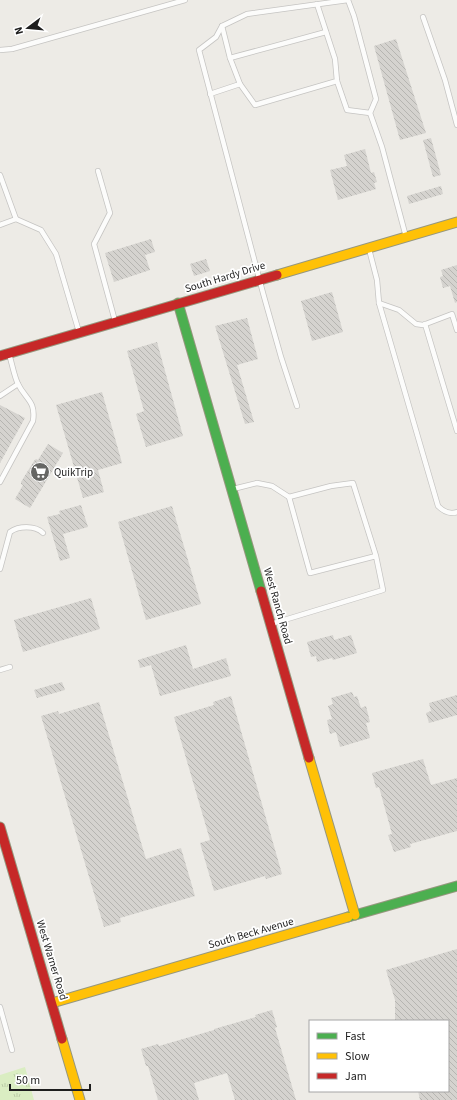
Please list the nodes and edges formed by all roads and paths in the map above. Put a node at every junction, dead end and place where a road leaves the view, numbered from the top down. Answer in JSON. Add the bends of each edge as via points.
{"nodes":[{"id":1,"x":185,"y":0,"type":"edge"},
{"id":2,"x":318,"y":4,"type":"junction"},
{"id":3,"x":423,"y":17,"type":"dead end"},
{"id":4,"x":222,"y":26,"type":"junction"},
{"id":5,"x":326,"y":32,"type":"junction"},
{"id":6,"x":0,"y":50,"type":"edge"},
{"id":7,"x":230,"y":58,"type":"junction"},
{"id":8,"x":337,"y":81,"type":"junction"},
{"id":9,"x":240,"y":84,"type":"junction"},
{"id":10,"x":210,"y":94,"type":"junction"},
{"id":11,"x":370,"y":113,"type":"junction"},
{"id":12,"x":457,"y":125,"type":"edge"},
{"id":13,"x":98,"y":171,"type":"dead end"},
{"id":14,"x":0,"y":175,"type":"edge"},
{"id":15,"x":16,"y":219,"type":"junction"},
{"id":16,"x":457,"y":222,"type":"edge"},
{"id":17,"x":0,"y":225,"type":"edge"},
{"id":18,"x":406,"y":237,"type":"junction"},
{"id":19,"x":368,"y":248,"type":"junction"},
{"id":20,"x":259,"y":279,"type":"junction"},
{"id":21,"x":379,"y":303,"type":"junction"},
{"id":22,"x":178,"y":304,"type":"junction"},
{"id":23,"x":115,"y":321,"type":"junction"},
{"id":24,"x":425,"y":324,"type":"junction"},
{"id":25,"x":457,"y":330,"type":"edge"},
{"id":26,"x":79,"y":332,"type":"junction"},
{"id":27,"x":5,"y":355,"type":"edge"},
{"id":28,"x":18,"y":384,"type":"junction"},
{"id":29,"x":0,"y":396,"type":"edge"},
{"id":30,"x":297,"y":406,"type":"dead end"},
{"id":31,"x":457,"y":431,"type":"edge"},
{"id":32,"x":0,"y":482,"type":"edge"},
{"id":33,"x":232,"y":489,"type":"junction"},
{"id":34,"x":289,"y":497,"type":"junction"},
{"id":35,"x":457,"y":512,"type":"edge"},
{"id":36,"x":43,"y":533,"type":"dead end"},
{"id":37,"x":376,"y":556,"type":"junction"},
{"id":38,"x":0,"y":569,"type":"edge"},
{"id":39,"x":271,"y":624,"type":"junction"},
{"id":40,"x":10,"y":667,"type":"dead end"},
{"id":41,"x":0,"y":670,"type":"edge"},
{"id":42,"x":0,"y":827,"type":"edge"},
{"id":43,"x":457,"y":886,"type":"edge"},
{"id":44,"x":355,"y":915,"type":"junction"},
{"id":45,"x":52,"y":1003,"type":"junction"},
{"id":46,"x":0,"y":1007,"type":"edge"},
{"id":47,"x":6,"y":1028,"type":"junction"},
{"id":48,"x":0,"y":1030,"type":"edge"},
{"id":49,"x":12,"y":1050,"type":"dead end"},
{"id":50,"x":80,"y":1100,"type":"edge"}],
"edges":[{"from":1,"to":6,"type":"lane","via":[[12,49]]},
{"from":2,"to":4,"type":"lane","via":[[247,14]]},
{"from":2,"to":5,"type":"lane"},
{"from":2,"to":11,"type":"lane","via":[[348,0],[376,98]]},
{"from":3,"to":12,"type":"lane","via":[[445,80]]},
{"from":4,"to":7,"type":"lane"},
{"from":4,"to":10,"type":"lane","via":[[216,37],[199,50]]},
{"from":5,"to":7,"type":"lane"},
{"from":5,"to":8,"type":"lane","via":[[335,59]]},
{"from":7,"to":9,"type":"lane"},
{"from":8,"to":9,"type":"lane","via":[[255,105]]},
{"from":8,"to":11,"type":"lane","via":[[347,110]]},
{"from":9,"to":10,"type":"lane"},
{"from":10,"to":20,"type":"lane"},
{"from":11,"to":18,"type":"lane","via":[[382,147]]},
{"from":13,"to":23,"type":"lane","via":[[110,213],[94,244]]},
{"from":14,"to":15,"type":"lane"},
{"from":15,"to":17,"type":"lane"},
{"from":15,"to":26,"type":"lane","via":[[40,230],[56,254]]},
{"from":16,"to":18,"type":"street","name":"South Hardy Drive"},
{"from":18,"to":19,"type":"street","name":"South Hardy Drive"},
{"from":19,"to":20,"type":"street","name":"South Hardy Drive"},
{"from":19,"to":21,"type":"lane","via":[[377,280]]},
{"from":20,"to":22,"type":"street","name":"South Hardy Drive"},
{"from":20,"to":30,"type":"lane"},
{"from":21,"to":24,"type":"lane","via":[[399,310],[416,324]]},
{"from":21,"to":35,"type":"lane","via":[[438,506],[444,512]]},
{"from":22,"to":23,"type":"street","name":"South Hardy Drive"},
{"from":22,"to":33,"type":"street","name":"West Ranch Road"},
{"from":23,"to":26,"type":"street","name":"South Hardy Drive"},
{"from":24,"to":25,"type":"lane","via":[[452,314]]},
{"from":24,"to":31,"type":"lane"},
{"from":26,"to":27,"type":"street","name":"South Hardy Drive"},
{"from":27,"to":28,"type":"lane"},
{"from":28,"to":29,"type":"lane"},
{"from":28,"to":32,"type":"lane","via":[[31,403],[34,412],[33,422]]},
{"from":33,"to":34,"type":"lane","via":[[257,483],[272,486]]},
{"from":33,"to":39,"type":"street","name":"West Ranch Road"},
{"from":34,"to":37,"type":"lane","via":[[353,483]]},
{"from":34,"to":37,"type":"lane","via":[[310,573]]},
{"from":36,"to":38,"type":"lane","via":[[24,527],[10,532]]},
{"from":37,"to":39,"type":"lane","via":[[383,590]]},
{"from":39,"to":44,"type":"street","name":"West Ranch Road"},
{"from":40,"to":41,"type":"lane"},
{"from":42,"to":45,"type":"street","name":"West Warner Road"},
{"from":43,"to":44,"type":"street","name":"South Beck Avenue"},
{"from":44,"to":45,"type":"street","name":"South Beck Avenue"},
{"from":45,"to":50,"type":"street","name":"West Warner Road"},
{"from":46,"to":47,"type":"lane"},
{"from":47,"to":48,"type":"lane"},
{"from":47,"to":49,"type":"lane"}]}
